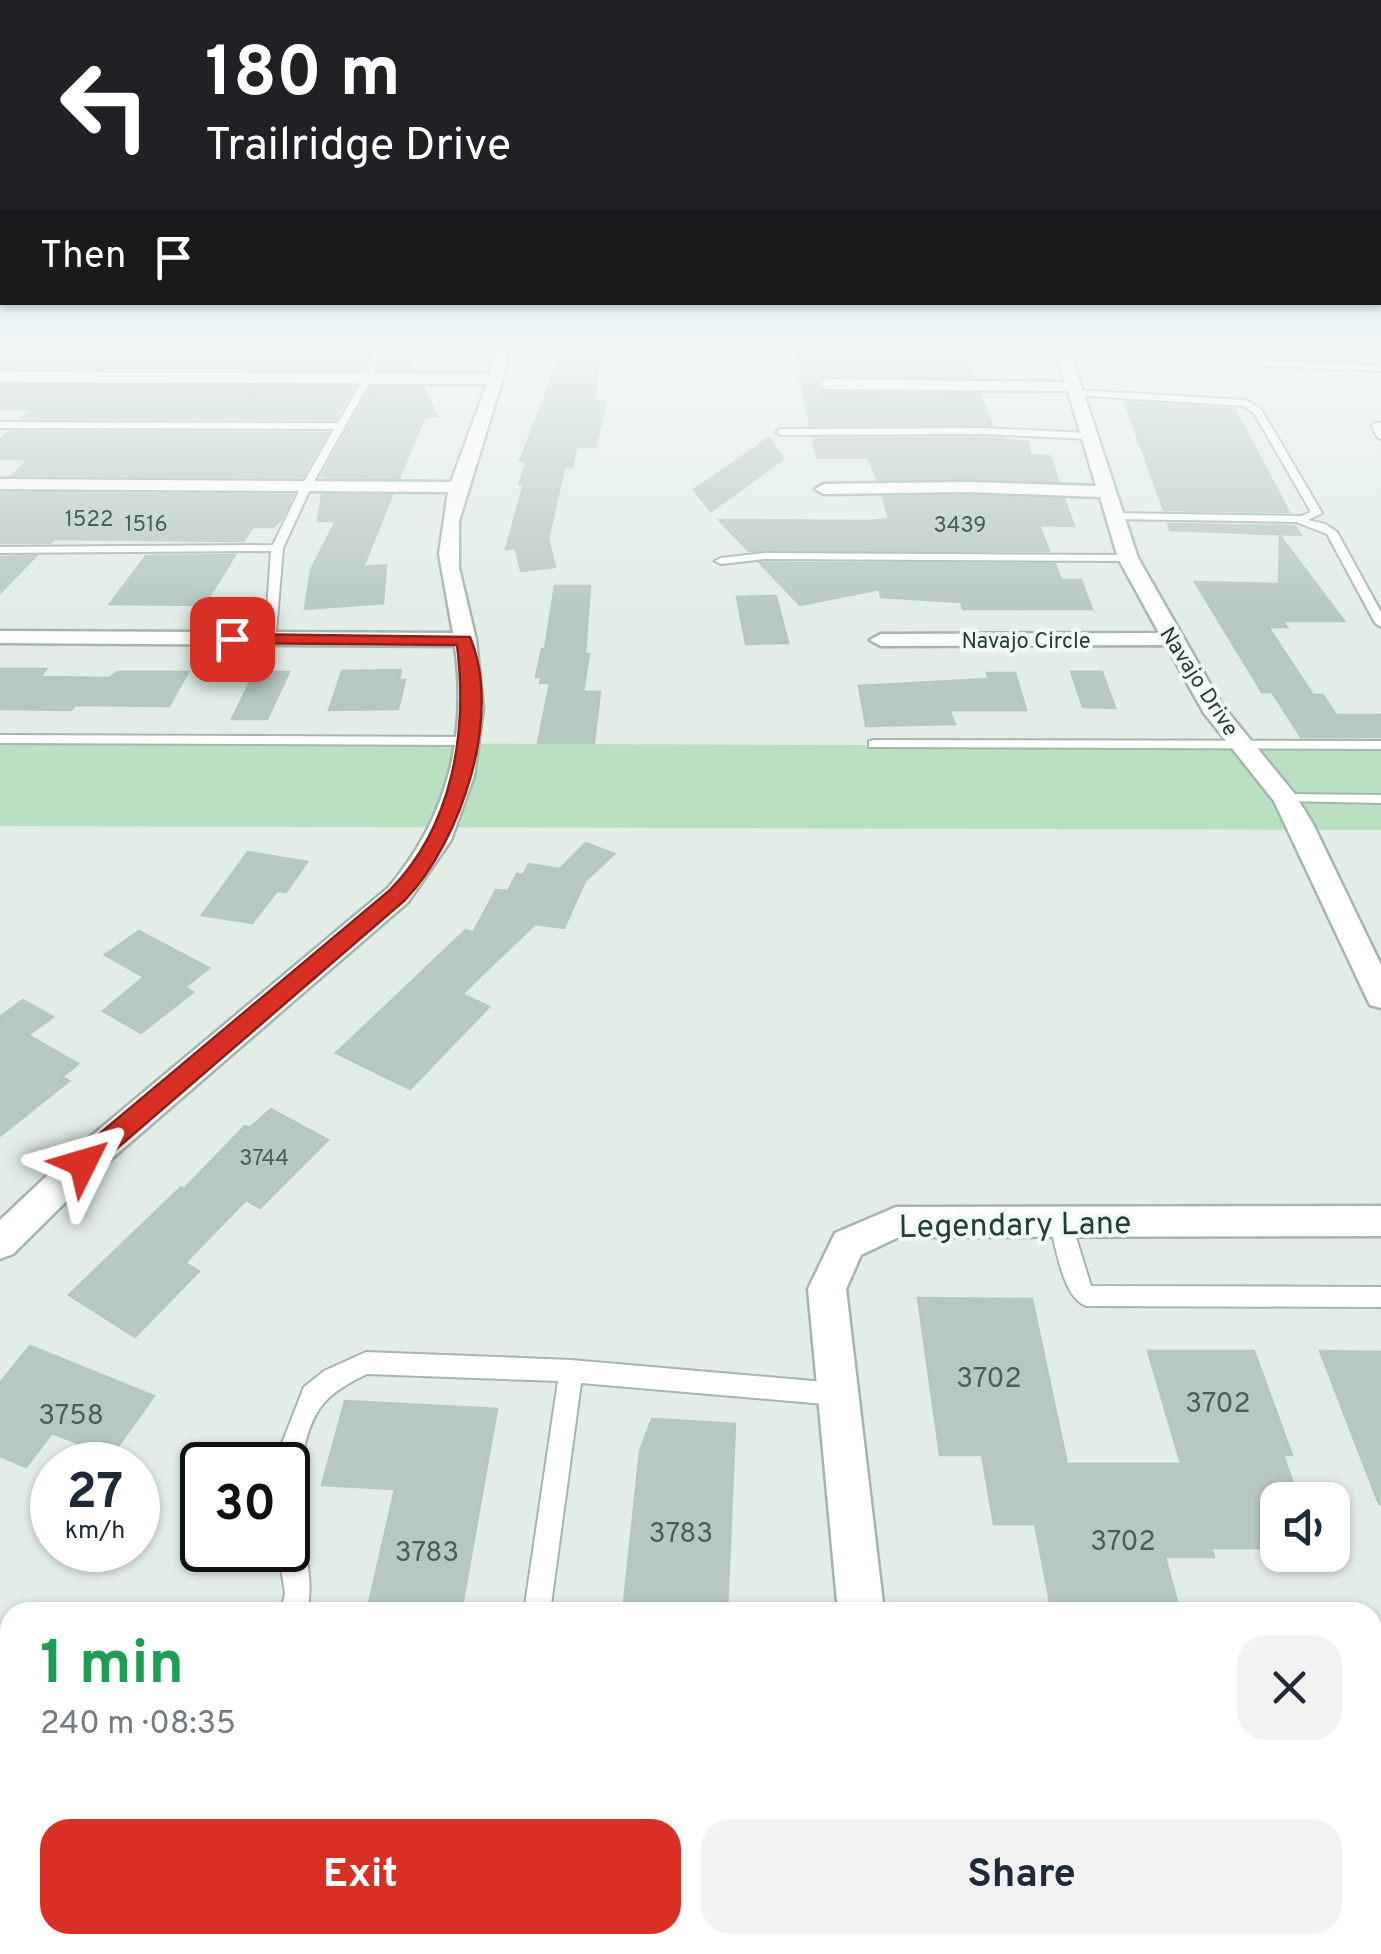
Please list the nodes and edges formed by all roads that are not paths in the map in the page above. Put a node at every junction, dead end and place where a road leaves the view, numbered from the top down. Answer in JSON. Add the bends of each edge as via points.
{"nodes":[{"id":1,"x":335,"y":437,"type":"edge"},
{"id":2,"x":476,"y":437,"type":"edge"},
{"id":3,"x":1088,"y":437,"type":"edge"},
{"id":4,"x":1273,"y":437,"type":"edge"},
{"id":5,"x":0,"y":484,"type":"edge"},
{"id":6,"x":307,"y":485,"type":"junction"},
{"id":7,"x":460,"y":487,"type":"junction"},
{"id":8,"x":824,"y":489,"type":"dead end"},
{"id":9,"x":1111,"y":510,"type":"junction"},
{"id":10,"x":277,"y":548,"type":"junction"},
{"id":11,"x":0,"y":550,"type":"edge"},
{"id":12,"x":1128,"y":558,"type":"junction"},
{"id":13,"x":721,"y":561,"type":"dead end"},
{"id":14,"x":1381,"y":623,"type":"edge"},
{"id":15,"x":0,"y":638,"type":"edge"},
{"id":16,"x":270,"y":640,"type":"junction"},
{"id":17,"x":464,"y":640,"type":"junction"},
{"id":18,"x":881,"y":640,"type":"dead end"},
{"id":19,"x":1170,"y":640,"type":"junction"},
{"id":20,"x":0,"y":739,"type":"edge"},
{"id":21,"x":470,"y":741,"type":"junction"},
{"id":22,"x":874,"y":744,"type":"dead end"},
{"id":23,"x":1242,"y":745,"type":"junction"},
{"id":24,"x":1381,"y":746,"type":"edge"},
{"id":25,"x":1285,"y":798,"type":"junction"},
{"id":26,"x":1381,"y":799,"type":"edge"},
{"id":27,"x":1369,"y":948,"type":"edge"},
{"id":28,"x":1381,"y":997,"type":"edge"},
{"id":29,"x":1060,"y":1221,"type":"junction"},
{"id":30,"x":1381,"y":1221,"type":"edge"},
{"id":31,"x":0,"y":1242,"type":"edge"},
{"id":32,"x":1381,"y":1297,"type":"edge"},
{"id":33,"x":571,"y":1371,"type":"junction"},
{"id":34,"x":836,"y":1394,"type":"junction"},
{"id":35,"x":295,"y":1442,"type":"edge"},
{"id":36,"x":294,"y":1572,"type":"edge"},
{"id":37,"x":296,"y":1602,"type":"edge"},
{"id":38,"x":538,"y":1602,"type":"edge"},
{"id":39,"x":860,"y":1602,"type":"edge"}],
"edges":[{"from":1,"to":6,"type":"lane"},
{"from":2,"to":7,"type":"street"},
{"from":3,"to":9,"type":"street","name":"Navajo Drive"},
{"from":4,"to":9,"type":"lane","via":[[1317,513],[1302,519]]},
{"from":5,"to":6,"type":"street"},
{"from":6,"to":7,"type":"street"},
{"from":6,"to":10,"type":"lane"},
{"from":7,"to":17,"type":"street","via":[[446,557]]},
{"from":8,"to":9,"type":"street","via":[[966,487]]},
{"from":9,"to":12,"type":"street","name":"Navajo Drive"},
{"from":9,"to":14,"type":"lane","via":[[1322,526]]},
{"from":10,"to":11,"type":"lane"},
{"from":10,"to":16,"type":"lane"},
{"from":12,"to":13,"type":"lane"},
{"from":12,"to":19,"type":"street","name":"Navajo Drive"},
{"from":15,"to":16,"type":"street"},
{"from":16,"to":17,"type":"street"},
{"from":17,"to":21,"type":"street"},
{"from":18,"to":19,"type":"street","name":"Navajo Circle"},
{"from":19,"to":23,"type":"street","name":"Navajo Drive"},
{"from":20,"to":21,"type":"lane"},
{"from":21,"to":31,"type":"street","via":[[447,822],[409,884]]},
{"from":22,"to":23,"type":"lane"},
{"from":23,"to":24,"type":"lane"},
{"from":23,"to":25,"type":"street","name":"Navajo Drive"},
{"from":25,"to":26,"type":"lane"},
{"from":25,"to":27,"type":"street","name":"Navajo Drive"},
{"from":27,"to":28,"type":"street","name":"Navajo Drive"},
{"from":29,"to":30,"type":"street","name":"Legendary Lane"},
{"from":29,"to":32,"type":"lane","via":[[1086,1296]]},
{"from":29,"to":34,"type":"street","name":"Legendary Lane","via":[[896,1222],[848,1244],[827,1289]]},
{"from":33,"to":34,"type":"lane"},
{"from":33,"to":35,"type":"lane","via":[[366,1363],[312,1395]]},
{"from":33,"to":38,"type":"lane"},
{"from":34,"to":39,"type":"street","name":"Legendary Lane"},
{"from":36,"to":37,"type":"lane"}]}
